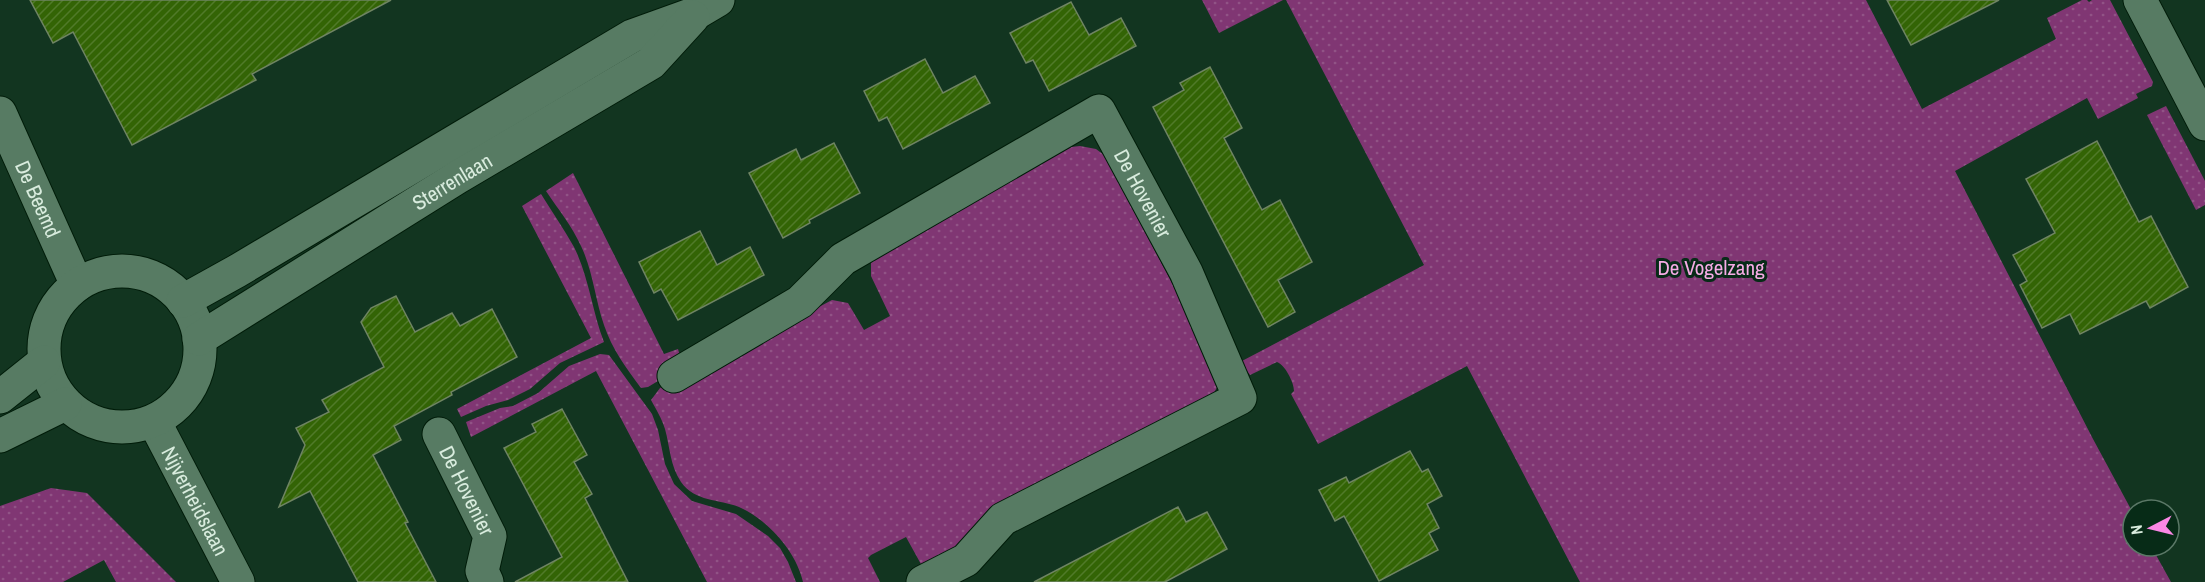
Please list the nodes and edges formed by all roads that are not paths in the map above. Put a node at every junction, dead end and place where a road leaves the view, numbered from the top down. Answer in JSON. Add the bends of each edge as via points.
{"nodes":[{"id":1,"x":2140,"y":0,"type":"edge"},
{"id":2,"x":707,"y":7,"type":"edge"},
{"id":3,"x":0,"y":113,"type":"edge"},
{"id":4,"x":2205,"y":124,"type":"edge"},
{"id":5,"x":78,"y":285,"type":"junction"},
{"id":6,"x":183,"y":301,"type":"junction"},
{"id":7,"x":199,"y":339,"type":"junction"},
{"id":8,"x":45,"y":362,"type":"junction"},
{"id":9,"x":674,"y":376,"type":"dead end"},
{"id":10,"x":0,"y":397,"type":"edge"},
{"id":11,"x":64,"y":404,"type":"junction"},
{"id":12,"x":154,"y":421,"type":"junction"},
{"id":13,"x":439,"y":434,"type":"dead end"},
{"id":14,"x":0,"y":436,"type":"edge"},
{"id":15,"x":238,"y":582,"type":"edge"},
{"id":16,"x":487,"y":582,"type":"edge"},
{"id":17,"x":923,"y":582,"type":"edge"}],
"edges":[{"from":1,"to":4,"type":"street"},
{"from":2,"to":6,"type":"street","name":"Sterrenlaan","via":[[632,36]]},
{"from":2,"to":7,"type":"street","name":"Sterrenlaan","via":[[651,63],[458,177]]},
{"from":3,"to":5,"type":"street","name":"De Beemd"},
{"from":5,"to":6,"type":"street","via":[[95,275],[134,272],[169,287]]},
{"from":5,"to":8,"type":"street","via":[[61,300],[49,319],[44,340]]},
{"from":6,"to":7,"type":"street","via":[[194,319]]},
{"from":7,"to":12,"type":"street","via":[[199,359],[185,396]]},
{"from":8,"to":10,"type":"street"},
{"from":8,"to":11,"type":"street"},
{"from":9,"to":17,"type":"street","name":"De Hovenier","via":[[800,302],[843,259],[1099,111],[1186,272],[1240,398],[1003,519],[966,560]]},
{"from":11,"to":12,"type":"street","via":[[84,418],[107,426],[131,427]]},
{"from":11,"to":14,"type":"street"},
{"from":12,"to":15,"type":"street","name":"Nijverheidslaan"},
{"from":13,"to":16,"type":"street","name":"De Hovenier","via":[[490,536],[482,571]]}]}
